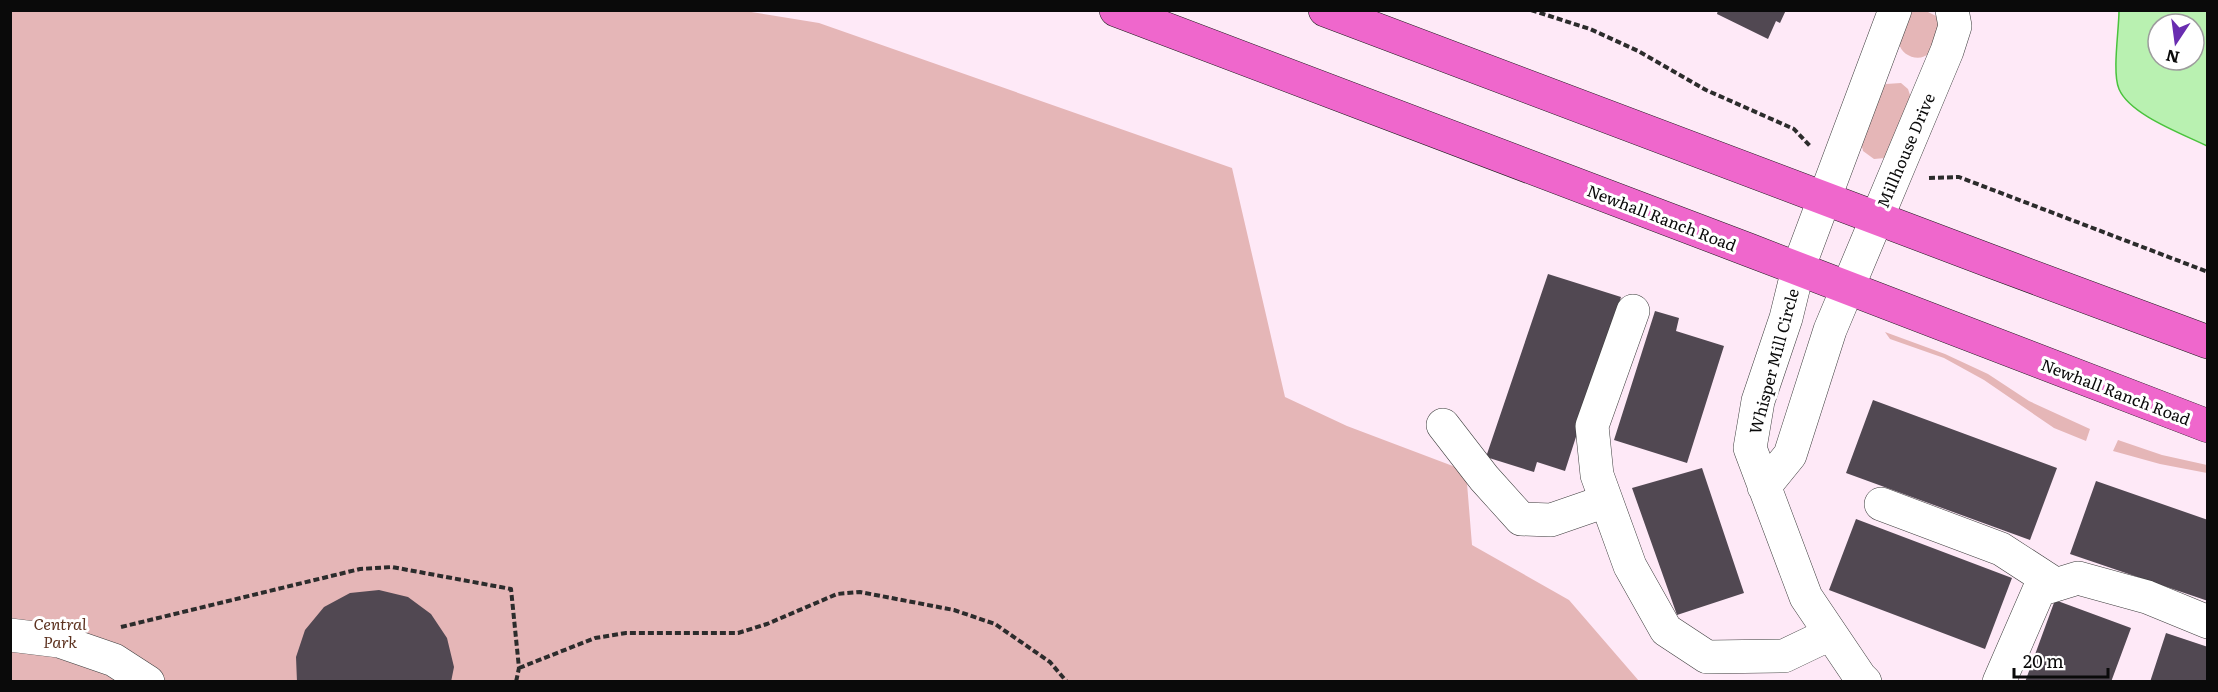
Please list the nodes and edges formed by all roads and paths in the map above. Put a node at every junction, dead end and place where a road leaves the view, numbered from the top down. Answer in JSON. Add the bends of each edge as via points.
{"nodes":[{"id":1,"x":1116,"y":10,"type":"edge"},
{"id":2,"x":1325,"y":10,"type":"edge"},
{"id":3,"x":1531,"y":10,"type":"edge"},
{"id":4,"x":1895,"y":10,"type":"edge"},
{"id":5,"x":1952,"y":10,"type":"edge"},
{"id":6,"x":1814,"y":152,"type":"dead end"},
{"id":7,"x":1928,"y":178,"type":"dead end"},
{"id":8,"x":1825,"y":200,"type":"junction"},
{"id":9,"x":1876,"y":219,"type":"junction"},
{"id":10,"x":1798,"y":269,"type":"junction"},
{"id":11,"x":2208,"y":272,"type":"edge"},
{"id":12,"x":1847,"y":288,"type":"junction"},
{"id":13,"x":1633,"y":311,"type":"dead end"},
{"id":14,"x":2208,"y":342,"type":"edge"},
{"id":15,"x":1443,"y":425,"type":"dead end"},
{"id":16,"x":2208,"y":426,"type":"edge"},
{"id":17,"x":1764,"y":486,"type":"junction"},
{"id":18,"x":1606,"y":501,"type":"junction"},
{"id":19,"x":1881,"y":504,"type":"dead end"},
{"id":20,"x":2055,"y":584,"type":"junction"},
{"id":21,"x":2208,"y":622,"type":"edge"},
{"id":22,"x":117,"y":628,"type":"dead end"},
{"id":23,"x":1830,"y":634,"type":"junction"},
{"id":24,"x":10,"y":635,"type":"edge"},
{"id":25,"x":519,"y":668,"type":"junction"},
{"id":26,"x":148,"y":681,"type":"edge"},
{"id":27,"x":516,"y":681,"type":"edge"},
{"id":28,"x":1067,"y":681,"type":"edge"},
{"id":29,"x":1865,"y":681,"type":"edge"},
{"id":30,"x":1999,"y":681,"type":"edge"}],
"edges":[{"from":1,"to":10,"type":"main road","name":"Newhall Ranch Road"},
{"from":2,"to":8,"type":"main road"},
{"from":3,"to":6,"type":"path","via":[[1590,29],[1706,90],[1794,129]]},
{"from":4,"to":8,"type":"street"},
{"from":5,"to":9,"type":"street","name":"Millhouse Drive","via":[[1955,26],[1947,51]]},
{"from":7,"to":11,"type":"path","via":[[1959,177]]},
{"from":8,"to":9,"type":"main road"},
{"from":8,"to":10,"type":"street"},
{"from":9,"to":12,"type":"street","name":"Millhouse Drive"},
{"from":9,"to":14,"type":"main road"},
{"from":10,"to":12,"type":"main road","name":"Newhall Ranch Road"},
{"from":10,"to":17,"type":"street","name":"Whisper Mill Circle","via":[[1758,401],[1750,448]]},
{"from":12,"to":16,"type":"main road","name":"Newhall Ranch Road"},
{"from":12,"to":17,"type":"street","via":[[1790,454]]},
{"from":13,"to":18,"type":"street","via":[[1592,426],[1597,475]]},
{"from":15,"to":18,"type":"street","via":[[1521,519],[1551,520]]},
{"from":17,"to":23,"type":"street","name":"Whisper Mill Circle","via":[[1806,597]]},
{"from":18,"to":23,"type":"street","via":[[1630,566],[1666,630],[1707,657],[1784,656]]},
{"from":19,"to":20,"type":"street","via":[[2001,549]]},
{"from":20,"to":21,"type":"street","via":[[2078,578],[2147,597]]},
{"from":20,"to":30,"type":"street","via":[[2039,590]]},
{"from":22,"to":25,"type":"path","via":[[360,569],[392,567],[511,589]]},
{"from":23,"to":29,"type":"street","name":"Whisper Mill Circle"},
{"from":24,"to":26,"type":"street","via":[[59,641],[114,660]]},
{"from":25,"to":27,"type":"path"},
{"from":25,"to":28,"type":"path","via":[[596,638],[626,633],[738,633],[837,594],[860,592],[954,610],[996,624],[1050,662]]}]}
